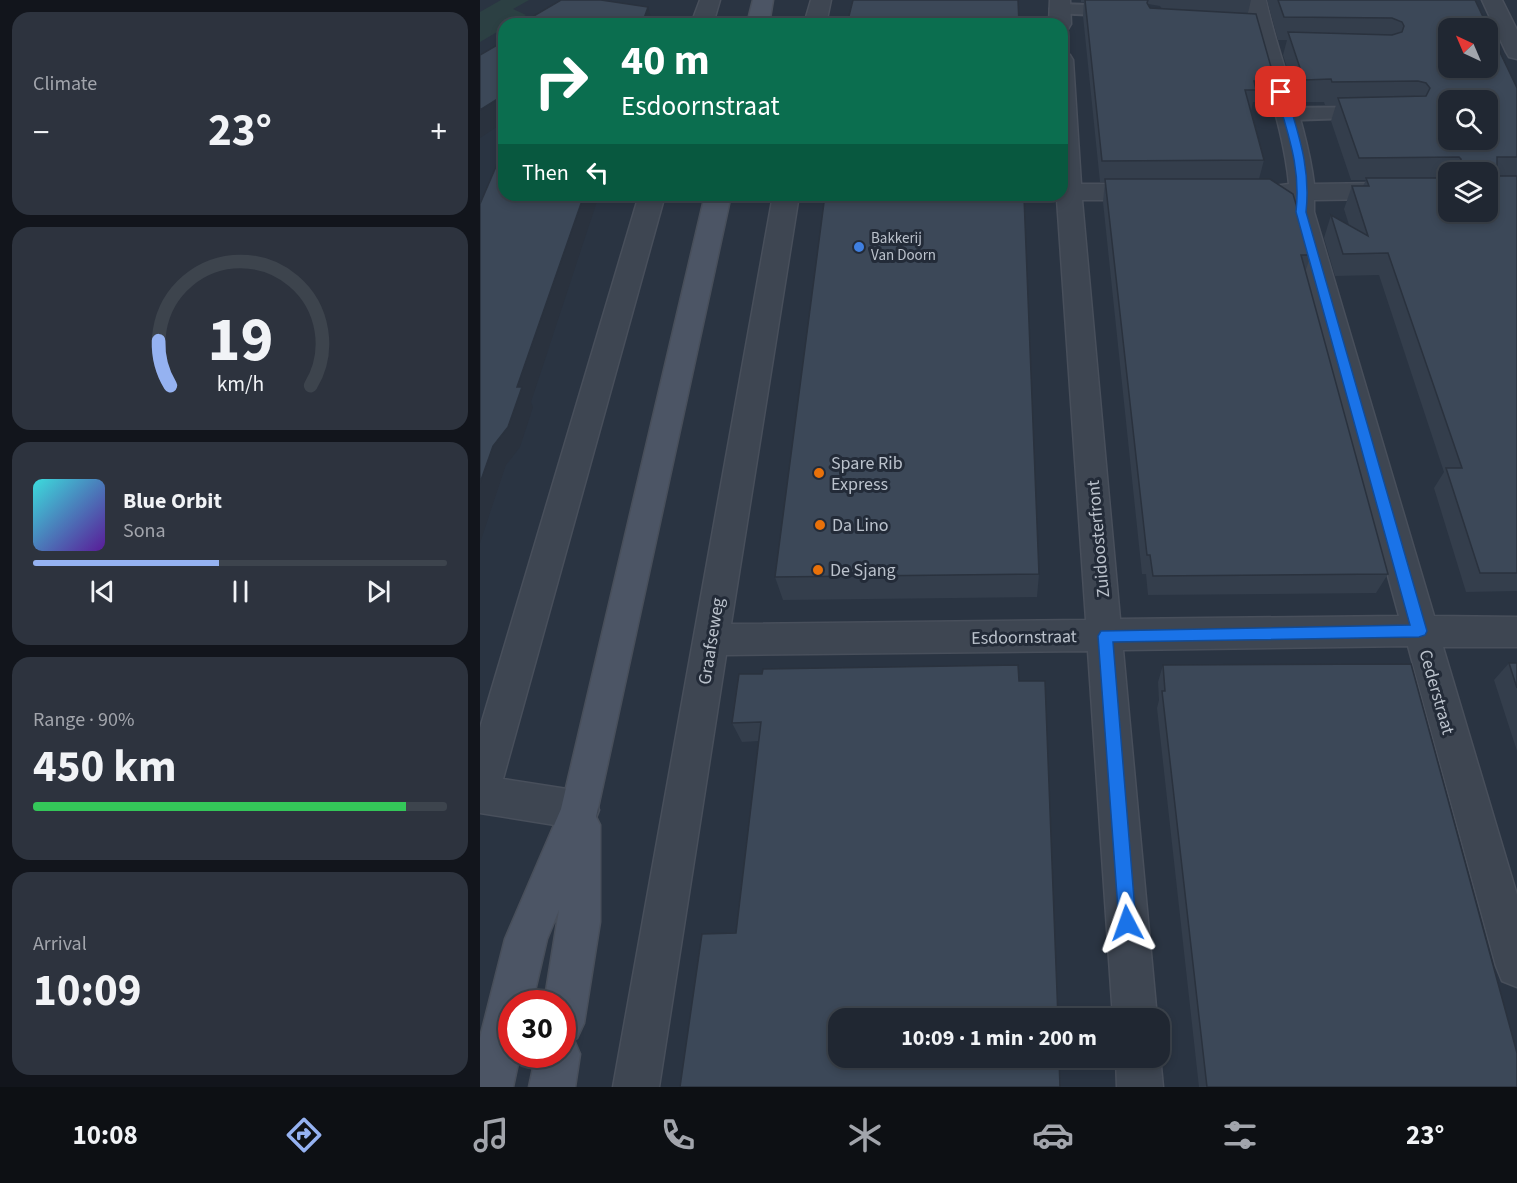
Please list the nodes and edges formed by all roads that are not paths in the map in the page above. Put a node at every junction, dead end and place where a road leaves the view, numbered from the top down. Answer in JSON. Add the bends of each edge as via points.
{"nodes":[{"id":1,"x":710,"y":0,"type":"edge"},
{"id":2,"x":821,"y":0,"type":"edge"},
{"id":3,"x":1488,"y":8,"type":"edge"},
{"id":4,"x":1060,"y":11,"type":"edge"},
{"id":5,"x":1140,"y":11,"type":"edge"},
{"id":6,"x":704,"y":18,"type":"edge"},
{"id":7,"x":816,"y":18,"type":"edge"},
{"id":8,"x":1262,"y":30,"type":"edge"},
{"id":9,"x":1517,"y":52,"type":"edge"},
{"id":10,"x":1388,"y":113,"type":"edge"},
{"id":11,"x":1288,"y":114,"type":"junction"},
{"id":12,"x":1438,"y":190,"type":"edge"},
{"id":13,"x":1068,"y":192,"type":"edge"},
{"id":14,"x":1175,"y":192,"type":"edge"},
{"id":15,"x":1257,"y":192,"type":"edge"},
{"id":16,"x":1303,"y":192,"type":"junction"},
{"id":17,"x":650,"y":201,"type":"edge"},
{"id":18,"x":717,"y":201,"type":"edge"},
{"id":19,"x":785,"y":201,"type":"edge"},
{"id":20,"x":1067,"y":201,"type":"edge"},
{"id":21,"x":1419,"y":631,"type":"junction"},
{"id":22,"x":1517,"y":632,"type":"edge"},
{"id":23,"x":1106,"y":636,"type":"junction"},
{"id":24,"x":711,"y":640,"type":"junction"},
{"id":25,"x":480,"y":793,"type":"edge"},
{"id":26,"x":580,"y":810,"type":"junction"},
{"id":27,"x":1517,"y":966,"type":"edge"},
{"id":28,"x":568,"y":990,"type":"edge"},
{"id":29,"x":1134,"y":1008,"type":"edge"},
{"id":30,"x":555,"y":1068,"type":"edge"},
{"id":31,"x":1139,"y":1068,"type":"edge"},
{"id":32,"x":490,"y":1087,"type":"edge"},
{"id":33,"x":552,"y":1087,"type":"edge"},
{"id":34,"x":636,"y":1087,"type":"edge"},
{"id":35,"x":1140,"y":1087,"type":"edge"}],
"edges":[{"from":1,"to":6,"type":"street"},
{"from":2,"to":7,"type":"street"},
{"from":3,"to":9,"type":"street"},
{"from":4,"to":5,"type":"lane"},
{"from":8,"to":11,"type":"street","name":"Cederstraat"},
{"from":10,"to":11,"type":"lane"},
{"from":11,"to":16,"type":"street","name":"Cederstraat","via":[[1302,166]]},
{"from":12,"to":16,"type":"street"},
{"from":13,"to":14,"type":"street"},
{"from":15,"to":16,"type":"street"},
{"from":16,"to":21,"type":"street","name":"Cederstraat","via":[[1301,212]]},
{"from":17,"to":25,"type":"street"},
{"from":18,"to":26,"type":"street"},
{"from":19,"to":24,"type":"street","name":"Graafseweg"},
{"from":20,"to":23,"type":"street","name":"Zuidoosterfront"},
{"from":21,"to":22,"type":"street","name":"Esdoornstraat"},
{"from":21,"to":23,"type":"street","name":"Esdoornstraat"},
{"from":21,"to":27,"type":"street","name":"Cederstraat"},
{"from":23,"to":24,"type":"street","name":"Esdoornstraat"},
{"from":23,"to":29,"type":"street","name":"Zuidoosterfront"},
{"from":24,"to":34,"type":"street","name":"Graafseweg"},
{"from":25,"to":26,"type":"street"},
{"from":26,"to":28,"type":"street","via":[[579,922]]},
{"from":26,"to":32,"type":"street","via":[[525,939]]},
{"from":30,"to":33,"type":"street"},
{"from":31,"to":35,"type":"street"}]}
